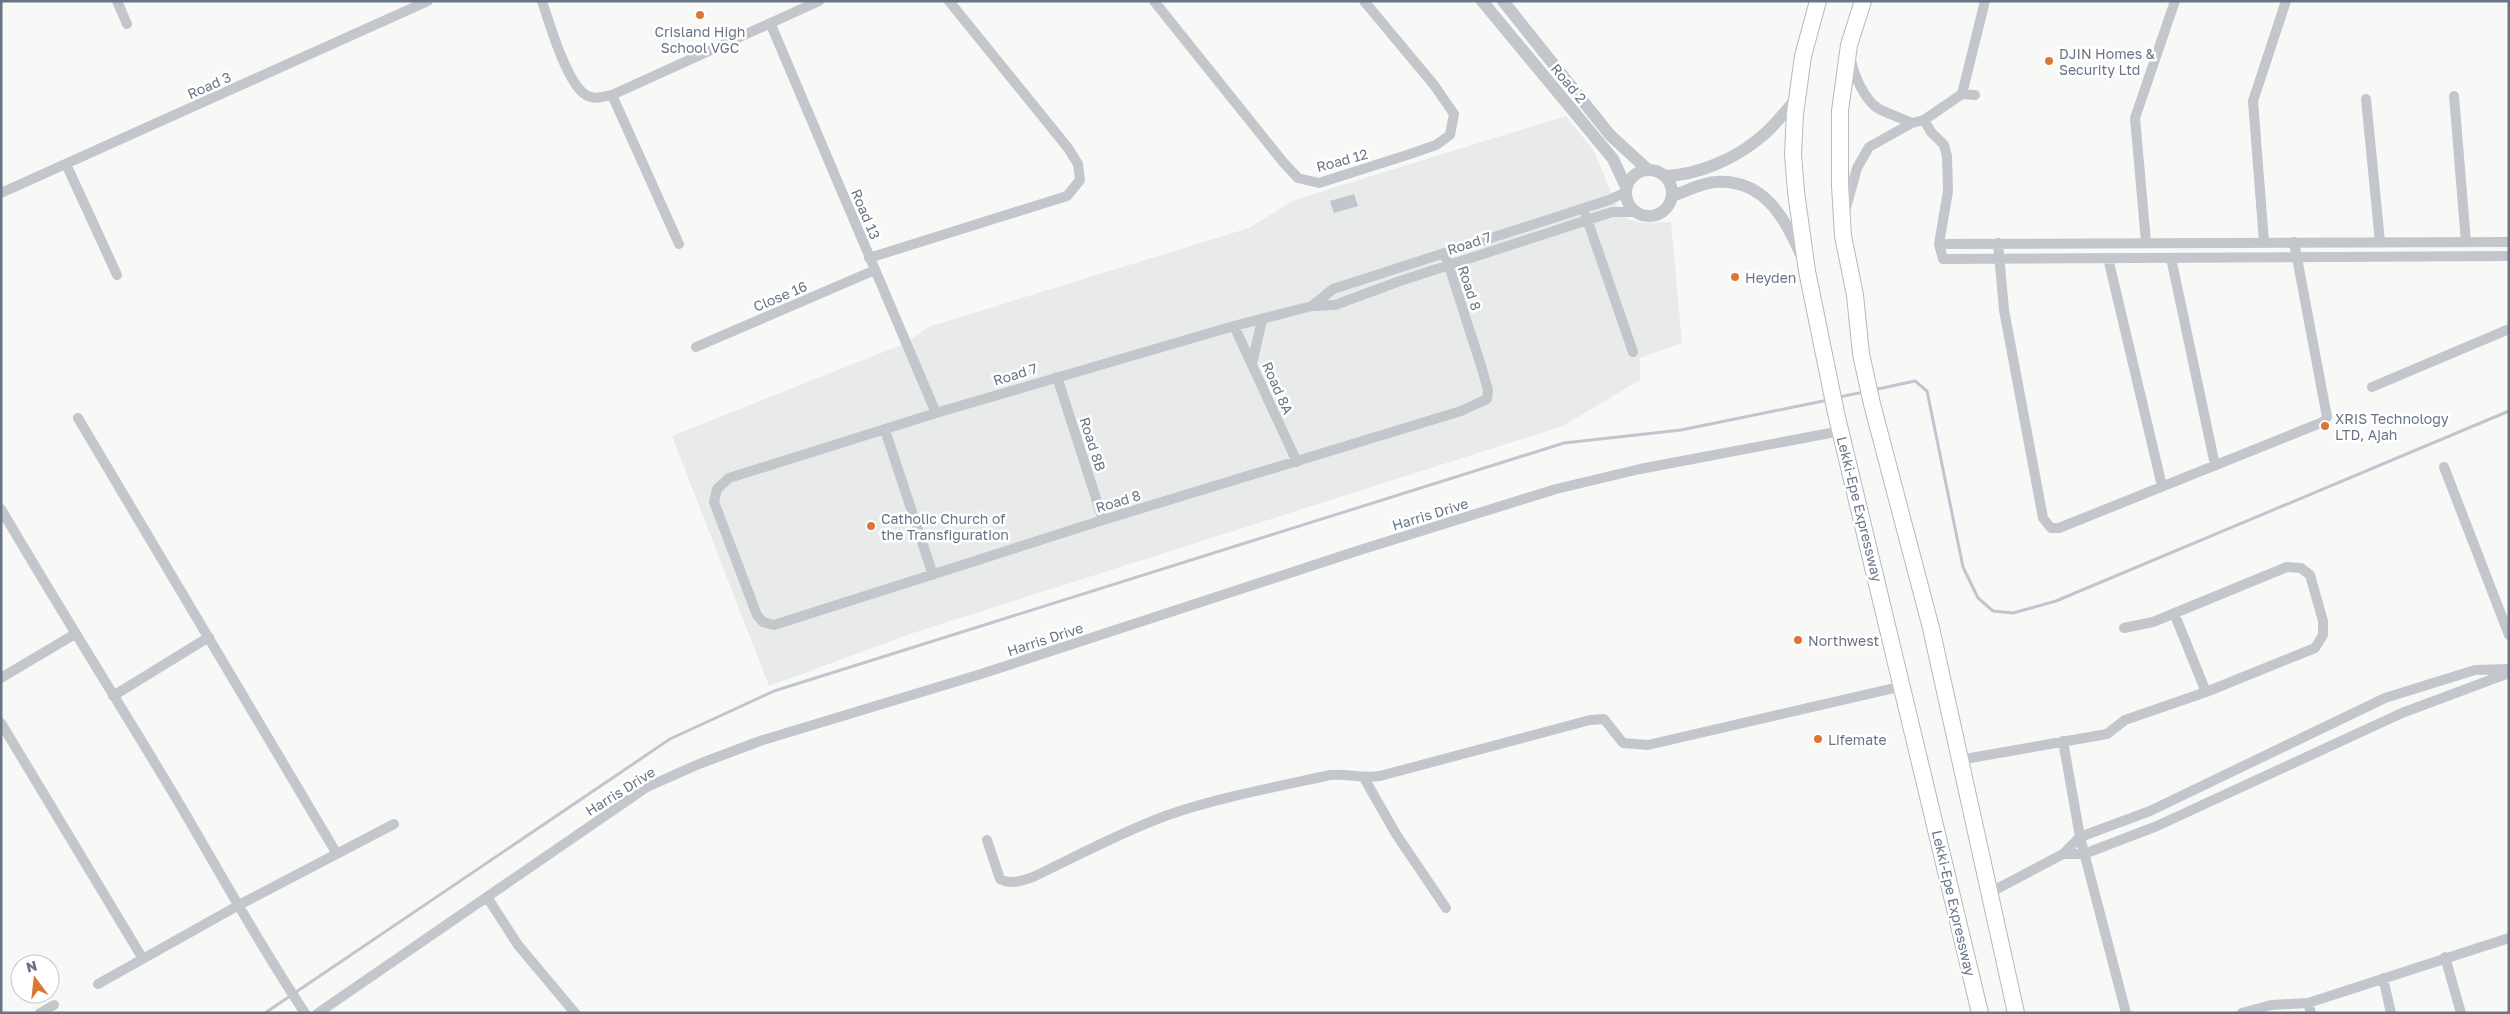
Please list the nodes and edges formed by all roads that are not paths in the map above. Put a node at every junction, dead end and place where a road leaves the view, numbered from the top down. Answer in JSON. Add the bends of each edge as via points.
{"nodes":[{"id":1,"x":117,"y":1,"type":"edge"},
{"id":2,"x":428,"y":1,"type":"edge"},
{"id":3,"x":542,"y":1,"type":"edge"},
{"id":4,"x":820,"y":1,"type":"edge"},
{"id":5,"x":949,"y":1,"type":"edge"},
{"id":6,"x":1154,"y":1,"type":"edge"},
{"id":7,"x":1364,"y":1,"type":"edge"},
{"id":8,"x":1482,"y":1,"type":"edge"},
{"id":9,"x":1504,"y":1,"type":"edge"},
{"id":10,"x":1818,"y":1,"type":"edge"},
{"id":11,"x":1864,"y":1,"type":"edge"},
{"id":12,"x":1985,"y":1,"type":"edge"},
{"id":13,"x":2175,"y":1,"type":"edge"},
{"id":14,"x":2286,"y":1,"type":"edge"},
{"id":15,"x":127,"y":24,"type":"dead end"},
{"id":16,"x":771,"y":25,"type":"junction"},
{"id":17,"x":1849,"y":45,"type":"junction"},
{"id":18,"x":1962,"y":94,"type":"junction"},
{"id":19,"x":612,"y":95,"type":"junction"},
{"id":20,"x":1975,"y":95,"type":"dead end"},
{"id":21,"x":2454,"y":96,"type":"dead end"},
{"id":22,"x":1798,"y":97,"type":"junction"},
{"id":23,"x":2366,"y":99,"type":"dead end"},
{"id":24,"x":1924,"y":120,"type":"junction"},
{"id":25,"x":1912,"y":122,"type":"junction"},
{"id":26,"x":66,"y":164,"type":"junction"},
{"id":27,"x":1648,"y":170,"type":"junction"},
{"id":28,"x":1664,"y":176,"type":"junction"},
{"id":29,"x":1626,"y":190,"type":"junction"},
{"id":30,"x":1,"y":193,"type":"edge"},
{"id":31,"x":1672,"y":196,"type":"junction"},
{"id":32,"x":1583,"y":208,"type":"junction"},
{"id":33,"x":1636,"y":212,"type":"junction"},
{"id":34,"x":1587,"y":220,"type":"junction"},
{"id":35,"x":1843,"y":236,"type":"junction"},
{"id":36,"x":2146,"y":242,"type":"junction"},
{"id":37,"x":2264,"y":242,"type":"junction"},
{"id":38,"x":2294,"y":242,"type":"junction"},
{"id":39,"x":2380,"y":242,"type":"junction"},
{"id":40,"x":2466,"y":242,"type":"junction"},
{"id":41,"x":2509,"y":242,"type":"edge"},
{"id":42,"x":1998,"y":243,"type":"junction"},
{"id":43,"x":679,"y":244,"type":"dead end"},
{"id":44,"x":1939,"y":244,"type":"junction"},
{"id":45,"x":1444,"y":253,"type":"junction"},
{"id":46,"x":2509,"y":256,"type":"edge"},
{"id":47,"x":870,"y":258,"type":"junction"},
{"id":48,"x":2108,"y":258,"type":"junction"},
{"id":49,"x":2171,"y":258,"type":"junction"},
{"id":50,"x":2296,"y":258,"type":"junction"},
{"id":51,"x":1999,"y":259,"type":"junction"},
{"id":52,"x":1449,"y":266,"type":"junction"},
{"id":53,"x":1396,"y":269,"type":"junction"},
{"id":54,"x":875,"y":270,"type":"junction"},
{"id":55,"x":1807,"y":271,"type":"junction"},
{"id":56,"x":117,"y":275,"type":"dead end"},
{"id":57,"x":1400,"y":281,"type":"junction"},
{"id":58,"x":1312,"y":306,"type":"junction"},
{"id":59,"x":1262,"y":320,"type":"junction"},
{"id":60,"x":1234,"y":326,"type":"junction"},
{"id":61,"x":2509,"y":329,"type":"edge"},
{"id":62,"x":696,"y":347,"type":"dead end"},
{"id":63,"x":1633,"y":352,"type":"dead end"},
{"id":64,"x":1252,"y":364,"type":"junction"},
{"id":65,"x":1057,"y":377,"type":"junction"},
{"id":66,"x":2372,"y":387,"type":"dead end"},
{"id":67,"x":936,"y":413,"type":"junction"},
{"id":68,"x":78,"y":418,"type":"dead end"},
{"id":69,"x":885,"y":430,"type":"junction"},
{"id":70,"x":1841,"y":431,"type":"junction"},
{"id":71,"x":1296,"y":462,"type":"junction"},
{"id":72,"x":2215,"y":465,"type":"junction"},
{"id":73,"x":2444,"y":467,"type":"dead end"},
{"id":74,"x":729,"y":478,"type":"joint"},
{"id":75,"x":2162,"y":486,"type":"junction"},
{"id":76,"x":1,"y":509,"type":"edge"},
{"id":77,"x":1103,"y":520,"type":"junction"},
{"id":78,"x":933,"y":575,"type":"junction"},
{"id":79,"x":2174,"y":612,"type":"junction"},
{"id":80,"x":2124,"y":628,"type":"dead end"},
{"id":81,"x":75,"y":634,"type":"junction"},
{"id":82,"x":2509,"y":635,"type":"edge"},
{"id":83,"x":209,"y":636,"type":"junction"},
{"id":84,"x":2509,"y":669,"type":"edge"},
{"id":85,"x":2509,"y":673,"type":"edge"},
{"id":86,"x":1,"y":678,"type":"edge"},
{"id":87,"x":1903,"y":686,"type":"junction"},
{"id":88,"x":2206,"y":692,"type":"junction"},
{"id":89,"x":113,"y":696,"type":"junction"},
{"id":90,"x":1,"y":723,"type":"edge"},
{"id":91,"x":2063,"y":741,"type":"junction"},
{"id":92,"x":2279,"y":749,"type":"junction"},
{"id":93,"x":1959,"y":760,"type":"junction"},
{"id":94,"x":2285,"y":767,"type":"junction"},
{"id":95,"x":1364,"y":778,"type":"junction"},
{"id":96,"x":394,"y":824,"type":"dead end"},
{"id":97,"x":2080,"y":837,"type":"junction"},
{"id":98,"x":987,"y":840,"type":"dead end"},
{"id":99,"x":337,"y":854,"type":"junction"},
{"id":100,"x":2063,"y":854,"type":"junction"},
{"id":101,"x":2084,"y":854,"type":"junction"},
{"id":102,"x":1989,"y":893,"type":"junction"},
{"id":103,"x":487,"y":897,"type":"junction"},
{"id":104,"x":239,"y":905,"type":"junction"},
{"id":105,"x":1446,"y":908,"type":"dead end"},
{"id":106,"x":2509,"y":938,"type":"edge"},
{"id":107,"x":2445,"y":957,"type":"junction"},
{"id":108,"x":143,"y":959,"type":"junction"},
{"id":109,"x":2383,"y":978,"type":"junction"},
{"id":110,"x":98,"y":984,"type":"dead end"},
{"id":111,"x":54,"y":1005,"type":"dead end"},
{"id":112,"x":2310,"y":1008,"type":"edge"},
{"id":113,"x":40,"y":1013,"type":"edge"},
{"id":114,"x":304,"y":1013,"type":"edge"},
{"id":115,"x":318,"y":1013,"type":"edge"},
{"id":116,"x":575,"y":1013,"type":"edge"},
{"id":117,"x":1980,"y":1013,"type":"edge"},
{"id":118,"x":2016,"y":1013,"type":"edge"},
{"id":119,"x":2126,"y":1013,"type":"edge"},
{"id":120,"x":2242,"y":1013,"type":"edge"},
{"id":121,"x":2391,"y":1013,"type":"edge"},
{"id":122,"x":2461,"y":1013,"type":"edge"}],
"edges":[{"from":1,"to":15,"type":"street"},
{"from":2,"to":26,"type":"street","name":"Road 3"},
{"from":3,"to":19,"type":"street","via":[[568,72],[579,87],[585,95],[598,98]]},
{"from":4,"to":16,"type":"street"},
{"from":5,"to":47,"type":"street","via":[[1068,148],[1078,164],[1080,180],[1067,196]]},
{"from":6,"to":7,"type":"street","name":"Road 12","via":[[1283,162],[1298,178],[1319,183],[1436,145],[1450,135],[1454,114]]},
{"from":8,"to":29,"type":"street","name":"Road 2","via":[[1613,159]]},
{"from":9,"to":27,"type":"street","name":"Road 2","via":[[1610,135]]},
{"from":10,"to":22,"type":"highway","name":"Lekki-Epe Expressway","via":[[1803,56]]},
{"from":11,"to":17,"type":"highway"},
{"from":12,"to":18,"type":"street"},
{"from":13,"to":36,"type":"street","via":[[2135,118]]},
{"from":14,"to":37,"type":"street","via":[[2253,101]]},
{"from":16,"to":19,"type":"street"},
{"from":16,"to":47,"type":"street","name":"Road 13"},
{"from":17,"to":25,"type":"street","via":[[1853,70],[1877,108]]},
{"from":17,"to":35,"type":"highway","via":[[1840,111]]},
{"from":18,"to":20,"type":"street"},
{"from":18,"to":24,"type":"street"},
{"from":19,"to":43,"type":"street"},
{"from":21,"to":40,"type":"street"},
{"from":22,"to":28,"type":"street","via":[[1762,137],[1724,160],[1679,175]]},
{"from":22,"to":55,"type":"highway","name":"Lekki-Epe Expressway","via":[[1793,154]]},
{"from":23,"to":39,"type":"street"},
{"from":24,"to":25,"type":"street"},
{"from":24,"to":44,"type":"street","via":[[1944,145],[1947,156],[1948,191]]},
{"from":25,"to":35,"type":"street","via":[[1869,147],[1857,168],[1848,196]]},
{"from":26,"to":30,"type":"street","name":"Road 3"},
{"from":26,"to":56,"type":"street"},
{"from":27,"to":28,"type":"street"},
{"from":27,"to":29,"type":"street","via":[[1634,175]]},
{"from":28,"to":31,"type":"street","via":[[1672,188]]},
{"from":29,"to":32,"type":"street","name":"Road 7"},
{"from":29,"to":33,"type":"street","via":[[1628,202]]},
{"from":31,"to":33,"type":"street","via":[[1670,204],[1658,214]]},
{"from":31,"to":55,"type":"street","via":[[1715,181],[1734,183],[1758,192],[1778,210],[1789,226]]},
{"from":32,"to":34,"type":"street"},
{"from":32,"to":45,"type":"street","name":"Road 7"},
{"from":33,"to":34,"type":"street","name":"Road 7","via":[[1612,212]]},
{"from":34,"to":52,"type":"street","name":"Road 7"},
{"from":34,"to":63,"type":"street"},
{"from":35,"to":93,"type":"highway","via":[[1865,373],[1931,628]]},
{"from":36,"to":37,"type":"street"},
{"from":36,"to":42,"type":"street"},
{"from":37,"to":38,"type":"street"},
{"from":38,"to":39,"type":"street"},
{"from":38,"to":50,"type":"street"},
{"from":39,"to":40,"type":"street"},
{"from":40,"to":41,"type":"street"},
{"from":42,"to":44,"type":"street"},
{"from":42,"to":51,"type":"street"},
{"from":44,"to":51,"type":"street","via":[[1942,259]]},
{"from":45,"to":52,"type":"street","name":"Road 8"},
{"from":45,"to":53,"type":"street","name":"Road 7"},
{"from":46,"to":50,"type":"street"},
{"from":47,"to":54,"type":"street","name":"Road 13"},
{"from":48,"to":49,"type":"street"},
{"from":48,"to":51,"type":"street"},
{"from":48,"to":75,"type":"street"},
{"from":49,"to":50,"type":"street"},
{"from":49,"to":72,"type":"street"},
{"from":50,"to":72,"type":"street","via":[[2327,417],[2323,422]]},
{"from":51,"to":75,"type":"street","via":[[2015,376],[2046,524],[2058,528]]},
{"from":52,"to":57,"type":"street","name":"Road 7"},
{"from":52,"to":71,"type":"street","name":"Road 8","via":[[1482,369],[1487,399],[1461,411]]},
{"from":53,"to":57,"type":"street"},
{"from":53,"to":58,"type":"street","name":"Road 7","via":[[1333,289]]},
{"from":54,"to":62,"type":"street","name":"Close 16"},
{"from":54,"to":67,"type":"street","name":"Road 13"},
{"from":55,"to":70,"type":"highway","name":"Lekki-Epe Expressway"},
{"from":57,"to":58,"type":"street","name":"Road 7","via":[[1335,305]]},
{"from":58,"to":59,"type":"street","name":"Road 7"},
{"from":59,"to":60,"type":"street","name":"Road 7"},
{"from":59,"to":64,"type":"street"},
{"from":60,"to":64,"type":"street","name":"Road 8A"},
{"from":60,"to":65,"type":"street","name":"Road 7"},
{"from":61,"to":66,"type":"street"},
{"from":64,"to":71,"type":"street","name":"Road 8A"},
{"from":65,"to":67,"type":"street","name":"Road 7"},
{"from":65,"to":77,"type":"street","name":"Road 8B"},
{"from":67,"to":69,"type":"street","name":"Road 7"},
{"from":68,"to":83,"type":"street"},
{"from":69,"to":74,"type":"street","name":"Road 7"},
{"from":69,"to":78,"type":"street"},
{"from":70,"to":87,"type":"highway","name":"Lekki-Epe Expressway"},
{"from":70,"to":103,"type":"street","name":"Harris Drive","via":[[1640,469],[1556,489],[981,674],[760,741],[647,787]]},
{"from":71,"to":77,"type":"street","name":"Road 8"},
{"from":72,"to":75,"type":"street"},
{"from":73,"to":82,"type":"street"},
{"from":74,"to":78,"type":"street","name":"Road 8","via":[[717,489],[714,502],[754,608],[763,622],[774,626]]},
{"from":76,"to":81,"type":"street"},
{"from":77,"to":78,"type":"street","name":"Road 8"},
{"from":79,"to":80,"type":"street","via":[[2153,622]]},
{"from":79,"to":88,"type":"street"},
{"from":79,"to":88,"type":"street","via":[[2287,567],[2301,568],[2310,575],[2323,621],[2323,635],[2315,648]]},
{"from":81,"to":86,"type":"street"},
{"from":81,"to":89,"type":"street"},
{"from":83,"to":89,"type":"street"},
{"from":83,"to":99,"type":"street"},
{"from":84,"to":92,"type":"street","via":[[2475,670],[2385,698]]},
{"from":85,"to":94,"type":"street","via":[[2402,713]]},
{"from":87,"to":95,"type":"street","via":[[1648,745],[1623,743],[1604,719],[1590,720]]},
{"from":87,"to":117,"type":"highway","name":"Lekki-Epe Expressway"},
{"from":88,"to":91,"type":"street","via":[[2125,720],[2107,734]]},
{"from":89,"to":104,"type":"street"},
{"from":90,"to":108,"type":"street"},
{"from":91,"to":93,"type":"street"},
{"from":91,"to":97,"type":"street"},
{"from":92,"to":94,"type":"street"},
{"from":92,"to":97,"type":"street","via":[[2150,811]]},
{"from":93,"to":102,"type":"highway"},
{"from":94,"to":101,"type":"street","via":[[2157,826]]},
{"from":95,"to":98,"type":"street","via":[[1330,775],[1170,814],[1033,877],[1015,882],[1007,883],[1000,879]]},
{"from":95,"to":105,"type":"street","via":[[1396,834]]},
{"from":96,"to":99,"type":"street"},
{"from":97,"to":100,"type":"street"},
{"from":97,"to":101,"type":"street"},
{"from":99,"to":104,"type":"street"},
{"from":100,"to":101,"type":"street"},
{"from":100,"to":102,"type":"street"},
{"from":101,"to":119,"type":"street"},
{"from":102,"to":118,"type":"highway"},
{"from":103,"to":115,"type":"street","name":"Harris Drive"},
{"from":103,"to":116,"type":"street","via":[[518,945]]},
{"from":104,"to":108,"type":"street"},
{"from":104,"to":114,"type":"street"},
{"from":106,"to":107,"type":"street"},
{"from":107,"to":109,"type":"street"},
{"from":107,"to":122,"type":"street"},
{"from":108,"to":110,"type":"street"},
{"from":109,"to":112,"type":"street"},
{"from":109,"to":121,"type":"street"},
{"from":111,"to":113,"type":"street"},
{"from":112,"to":120,"type":"street","via":[[2271,1005]]}]}
